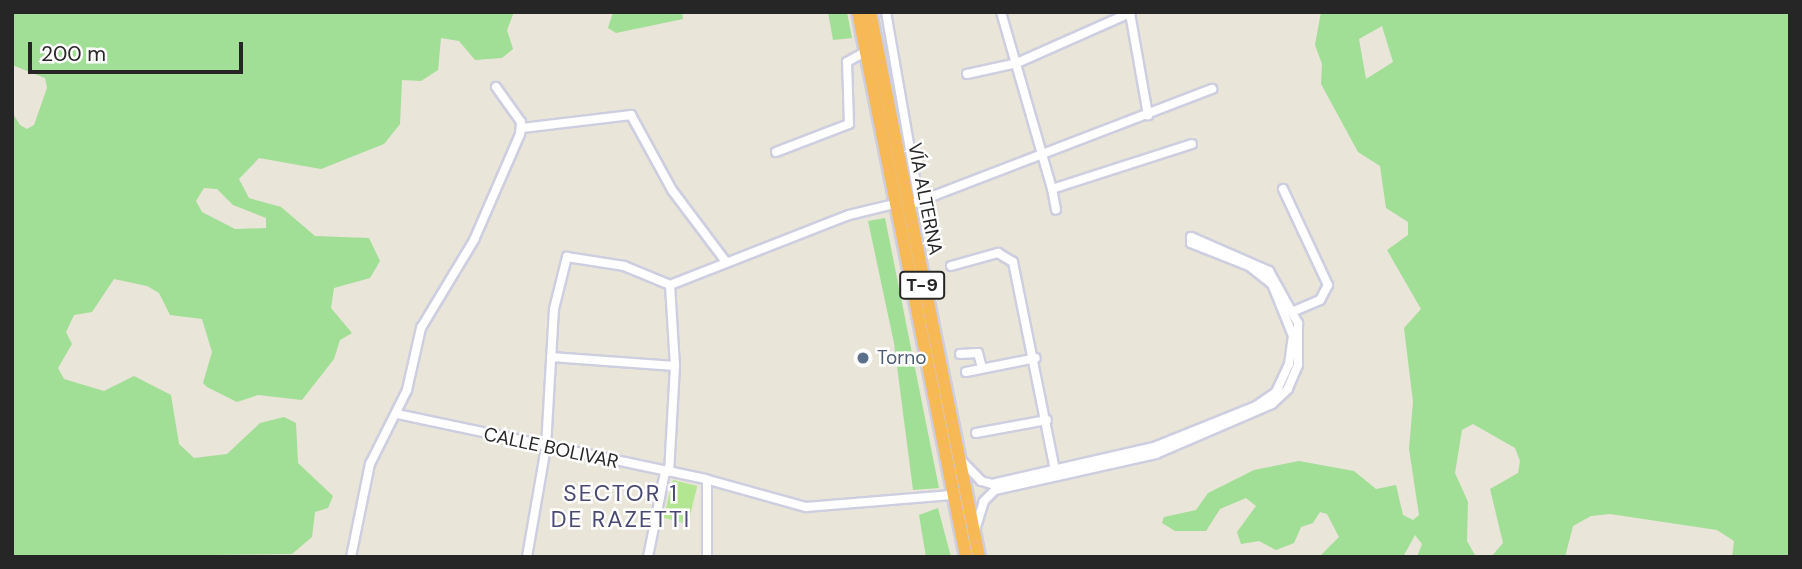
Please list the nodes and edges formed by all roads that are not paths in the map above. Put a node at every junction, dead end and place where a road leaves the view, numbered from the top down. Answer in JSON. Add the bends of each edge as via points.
{"nodes":[{"id":1,"x":858,"y":12,"type":"edge"},
{"id":2,"x":870,"y":12,"type":"edge"},
{"id":3,"x":886,"y":12,"type":"edge"},
{"id":4,"x":1001,"y":12,"type":"edge"},
{"id":5,"x":865,"y":52,"type":"junction"},
{"id":6,"x":1017,"y":62,"type":"junction"},
{"id":7,"x":967,"y":74,"type":"dead end"},
{"id":8,"x":496,"y":87,"type":"dead end"},
{"id":9,"x":1212,"y":89,"type":"dead end"},
{"id":10,"x":1148,"y":115,"type":"junction"},
{"id":11,"x":522,"y":128,"type":"junction"},
{"id":12,"x":1192,"y":145,"type":"dead end"},
{"id":13,"x":776,"y":152,"type":"dead end"},
{"id":14,"x":1039,"y":156,"type":"junction"},
{"id":15,"x":1052,"y":189,"type":"junction"},
{"id":16,"x":1283,"y":189,"type":"dead end"},
{"id":17,"x":907,"y":204,"type":"junction"},
{"id":18,"x":1056,"y":210,"type":"dead end"},
{"id":19,"x":726,"y":262,"type":"junction"},
{"id":20,"x":951,"y":266,"type":"dead end"},
{"id":21,"x":670,"y":285,"type":"junction"},
{"id":22,"x":1292,"y":312,"type":"junction"},
{"id":23,"x":960,"y":354,"type":"dead end"},
{"id":24,"x":551,"y":357,"type":"junction"},
{"id":25,"x":1036,"y":358,"type":"junction"},
{"id":26,"x":675,"y":366,"type":"junction"},
{"id":27,"x":982,"y":369,"type":"junction"},
{"id":28,"x":966,"y":372,"type":"dead end"},
{"id":29,"x":397,"y":414,"type":"junction"},
{"id":30,"x":1047,"y":420,"type":"junction"},
{"id":31,"x":976,"y":433,"type":"dead end"},
{"id":32,"x":546,"y":447,"type":"junction"},
{"id":33,"x":956,"y":455,"type":"junction"},
{"id":34,"x":1055,"y":470,"type":"junction"},
{"id":35,"x":667,"y":472,"type":"junction"},
{"id":36,"x":707,"y":480,"type":"junction"},
{"id":37,"x":952,"y":495,"type":"junction"},
{"id":38,"x":974,"y":535,"type":"junction"},
{"id":39,"x":351,"y":557,"type":"edge"},
{"id":40,"x":527,"y":557,"type":"edge"},
{"id":41,"x":648,"y":557,"type":"edge"},
{"id":42,"x":707,"y":557,"type":"edge"},
{"id":43,"x":966,"y":557,"type":"edge"},
{"id":44,"x":979,"y":557,"type":"edge"}],
"edges":[{"from":1,"to":5,"type":"highway","name":"VÍA ALTERNA","number":"T-9"},
{"from":2,"to":17,"type":"highway","name":"VÍA ALTERNA","number":"T-9"},
{"from":3,"to":17,"type":"street"},
{"from":4,"to":6,"type":"street"},
{"from":5,"to":13,"type":"street","via":[[847,62],[849,124]]},
{"from":5,"to":17,"type":"highway","name":"VÍA ALTERNA","number":"T-9"},
{"from":6,"to":7,"type":"street"},
{"from":6,"to":10,"type":"street","via":[[1130,13]]},
{"from":6,"to":14,"type":"street"},
{"from":8,"to":11,"type":"street"},
{"from":9,"to":10,"type":"street"},
{"from":10,"to":14,"type":"street"},
{"from":11,"to":19,"type":"street","via":[[631,115],[672,190]]},
{"from":11,"to":29,"type":"street","via":[[474,240],[421,328]]},
{"from":12,"to":15,"type":"street"},
{"from":14,"to":15,"type":"street"},
{"from":14,"to":17,"type":"street"},
{"from":15,"to":18,"type":"street"},
{"from":16,"to":22,"type":"street","via":[[1328,285],[1320,300]]},
{"from":17,"to":19,"type":"street"},
{"from":17,"to":33,"type":"highway","name":"VÍA ALTERNA","number":"T-9"},
{"from":17,"to":37,"type":"highway","name":"VÍA ALTERNA","number":"T-9"},
{"from":19,"to":21,"type":"street"},
{"from":20,"to":25,"type":"street","via":[[998,253],[1011,257]]},
{"from":21,"to":24,"type":"street","via":[[624,266],[567,257],[554,309]]},
{"from":21,"to":26,"type":"street"},
{"from":22,"to":34,"type":"street","via":[[1263,266],[1191,237],[1191,243],[1248,266],[1272,284],[1293,336],[1281,385],[1256,406],[1162,444]]},
{"from":22,"to":38,"type":"street","via":[[1302,335],[1301,353],[1287,389],[1272,404],[1156,454],[995,490],[984,501]]},
{"from":23,"to":27,"type":"street","via":[[978,353]]},
{"from":24,"to":26,"type":"street"},
{"from":24,"to":32,"type":"street"},
{"from":25,"to":27,"type":"street"},
{"from":25,"to":30,"type":"street"},
{"from":26,"to":35,"type":"street"},
{"from":27,"to":28,"type":"street"},
{"from":29,"to":32,"type":"street","name":"CALLE BOLIVAR"},
{"from":29,"to":39,"type":"street","via":[[370,464]]},
{"from":30,"to":31,"type":"street"},
{"from":30,"to":34,"type":"street"},
{"from":32,"to":35,"type":"street","name":"CALLE BOLIVAR"},
{"from":32,"to":40,"type":"street"},
{"from":33,"to":34,"type":"street","via":[[985,483]]},
{"from":33,"to":38,"type":"highway","name":"VÍA ALTERNA","number":"T-9"},
{"from":35,"to":36,"type":"street","name":"CALLE BOLIVAR"},
{"from":35,"to":41,"type":"street"},
{"from":36,"to":37,"type":"street","name":"CALLE BOLIVAR","via":[[806,507]]},
{"from":36,"to":42,"type":"street"},
{"from":37,"to":43,"type":"highway","name":"VÍA ALTERNA","number":"T-9"},
{"from":38,"to":44,"type":"highway","name":"VÍA ALTERNA","number":"T-9"}]}
